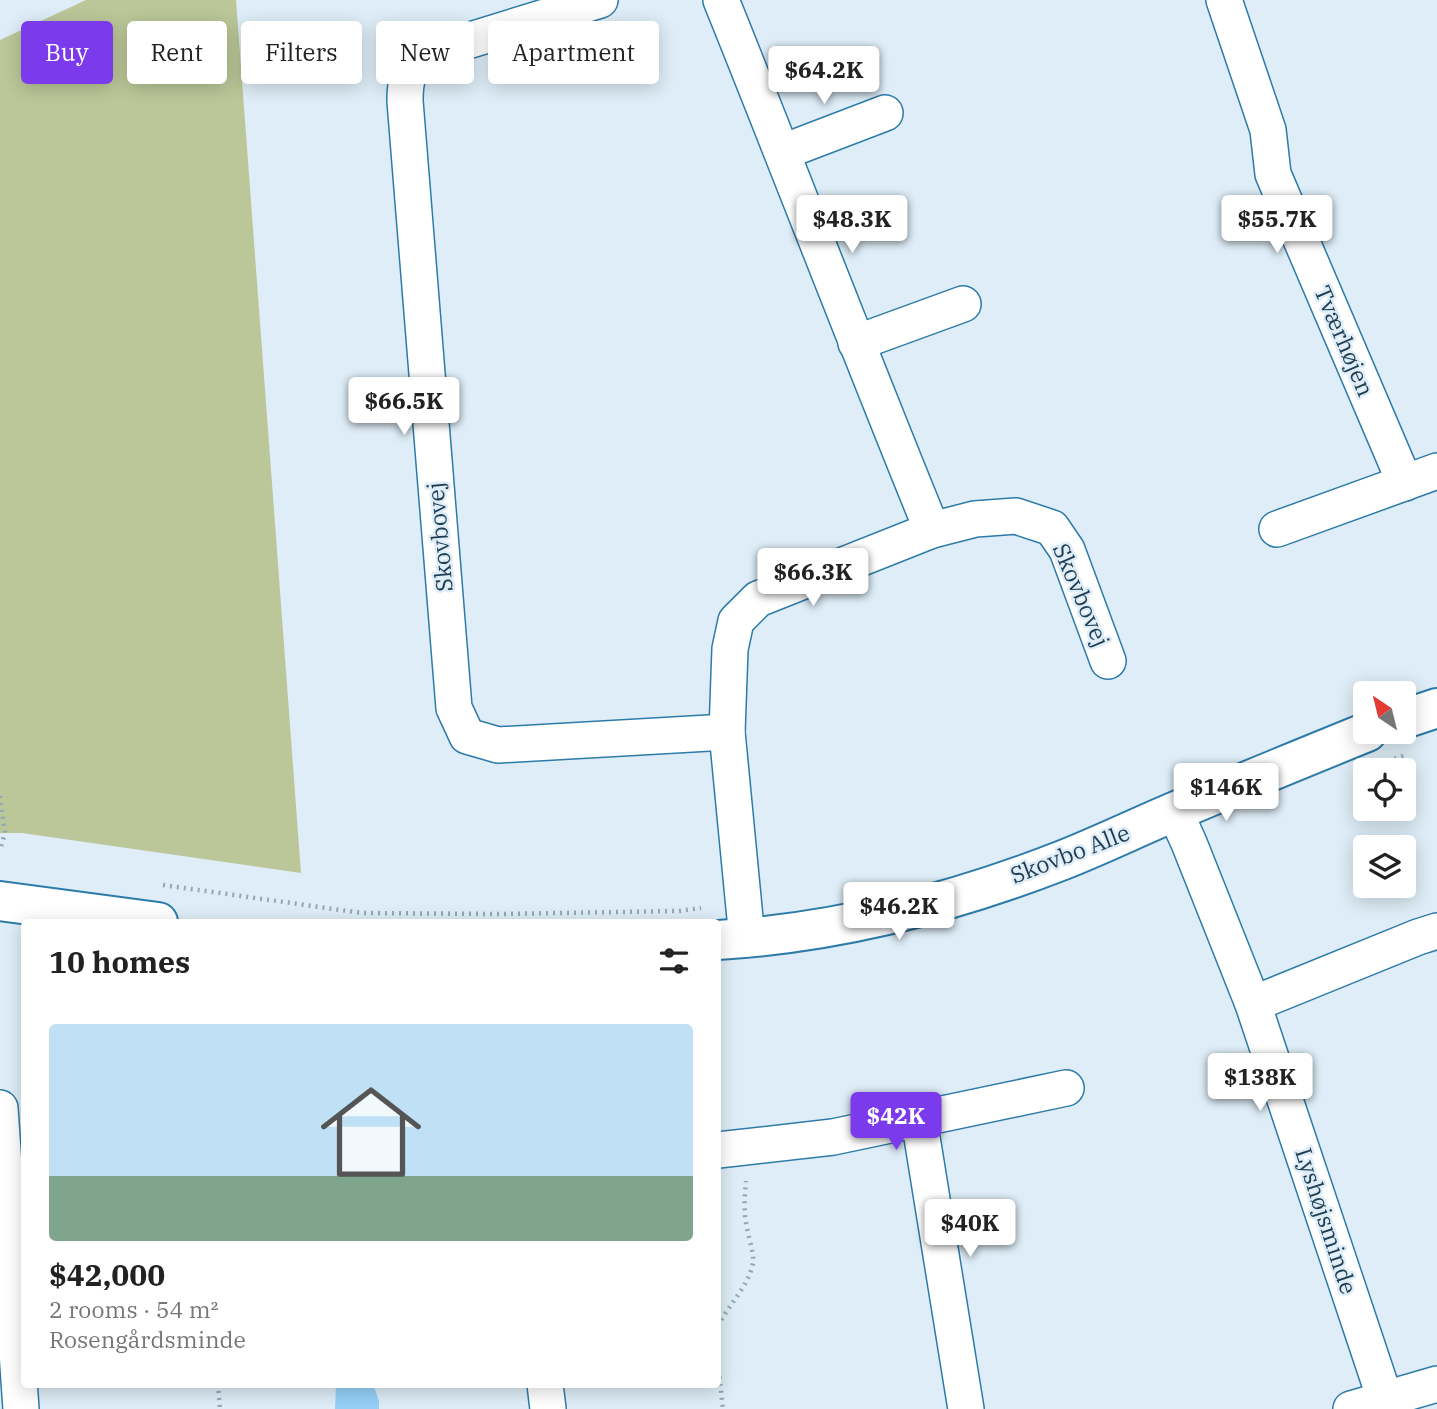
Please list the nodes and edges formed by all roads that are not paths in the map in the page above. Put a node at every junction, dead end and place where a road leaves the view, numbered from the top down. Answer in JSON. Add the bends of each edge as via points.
{"nodes":[{"id":1,"x":600,"y":0,"type":"edge"},
{"id":2,"x":721,"y":0,"type":"edge"},
{"id":3,"x":1224,"y":0,"type":"edge"},
{"id":4,"x":886,"y":113,"type":"dead end"},
{"id":5,"x":783,"y":152,"type":"junction"},
{"id":6,"x":963,"y":304,"type":"dead end"},
{"id":7,"x":856,"y":342,"type":"junction"},
{"id":8,"x":1437,"y":471,"type":"edge"},
{"id":9,"x":1405,"y":483,"type":"junction"},
{"id":10,"x":1277,"y":529,"type":"dead end"},
{"id":11,"x":932,"y":530,"type":"junction"},
{"id":12,"x":1108,"y":661,"type":"dead end"},
{"id":13,"x":1437,"y":708,"type":"edge"},
{"id":14,"x":1416,"y":715,"type":"edge"},
{"id":15,"x":727,"y":732,"type":"junction"},
{"id":16,"x":1353,"y":738,"type":"edge"},
{"id":17,"x":1175,"y":812,"type":"junction"},
{"id":18,"x":0,"y":901,"type":"edge"},
{"id":19,"x":135,"y":919,"type":"edge"},
{"id":20,"x":737,"y":927,"type":"edge"},
{"id":21,"x":1437,"y":931,"type":"edge"},
{"id":22,"x":1254,"y":1003,"type":"junction"},
{"id":23,"x":1066,"y":1088,"type":"dead end"},
{"id":24,"x":0,"y":1111,"type":"edge"},
{"id":25,"x":919,"y":1119,"type":"junction"},
{"id":26,"x":731,"y":1149,"type":"edge"},
{"id":27,"x":1437,"y":1384,"type":"edge"},
{"id":28,"x":545,"y":1388,"type":"edge"},
{"id":29,"x":1385,"y":1399,"type":"junction"},
{"id":30,"x":21,"y":1409,"type":"edge"},
{"id":31,"x":548,"y":1409,"type":"edge"},
{"id":32,"x":965,"y":1409,"type":"edge"},
{"id":33,"x":1351,"y":1409,"type":"edge"}],
"edges":[{"from":1,"to":15,"type":"street","name":"Skovbovej","via":[[435,51],[414,66],[405,82],[454,708],[467,736],[498,745]]},
{"from":2,"to":5,"type":"street"},
{"from":3,"to":9,"type":"street","name":"Tværhøjen","via":[[1268,130],[1273,174]]},
{"from":4,"to":5,"type":"street"},
{"from":5,"to":7,"type":"street"},
{"from":6,"to":7,"type":"street"},
{"from":7,"to":11,"type":"street"},
{"from":8,"to":9,"type":"street"},
{"from":9,"to":10,"type":"street"},
{"from":11,"to":12,"type":"street","name":"Skovbovej","via":[[975,519],[1016,516],[1052,528],[1067,550]]},
{"from":11,"to":15,"type":"street","name":"Skovbovej","via":[[758,599],[736,621],[730,649]]},
{"from":13,"to":14,"type":"street"},
{"from":15,"to":20,"type":"street","name":"Skovbovej"},
{"from":16,"to":17,"type":"street","name":"Skovbo Alle"},
{"from":17,"to":20,"type":"street","name":"Skovbo Alle","via":[[1062,860],[923,907],[828,927]]},
{"from":17,"to":22,"type":"street","name":"Lyshøjsminde"},
{"from":18,"to":19,"type":"street"},
{"from":21,"to":22,"type":"street"},
{"from":22,"to":29,"type":"street","name":"Lyshøjsminde"},
{"from":23,"to":25,"type":"street"},
{"from":24,"to":30,"type":"street"},
{"from":25,"to":26,"type":"street","via":[[833,1137]]},
{"from":25,"to":32,"type":"street"},
{"from":27,"to":29,"type":"street"},
{"from":28,"to":31,"type":"street"},
{"from":29,"to":33,"type":"street"}]}
